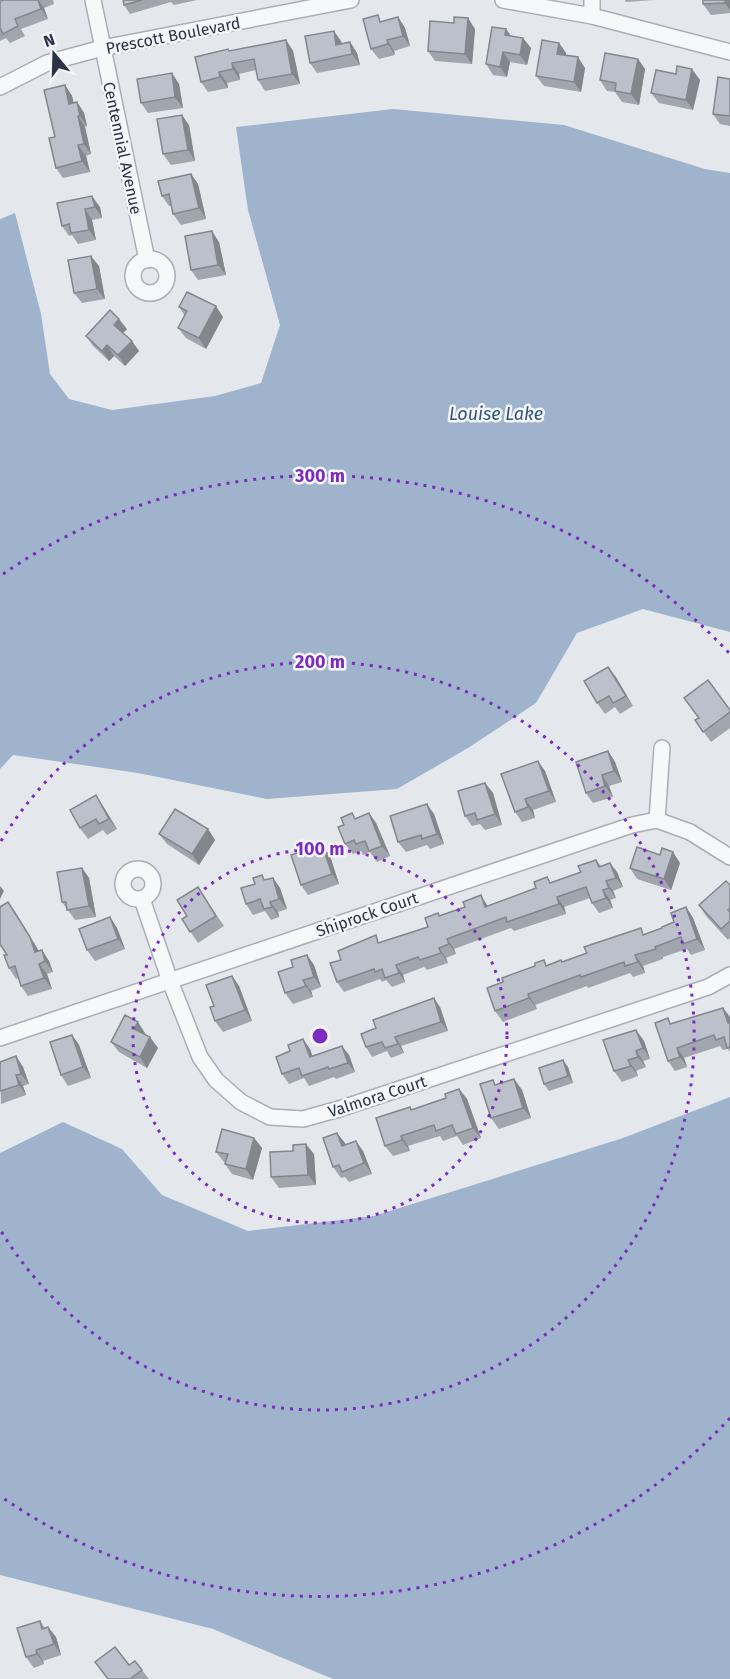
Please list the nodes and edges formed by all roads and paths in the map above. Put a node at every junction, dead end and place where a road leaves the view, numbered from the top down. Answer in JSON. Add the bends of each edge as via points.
{"nodes":[{"id":1,"x":93,"y":0,"type":"edge"},
{"id":2,"x":351,"y":0,"type":"edge"},
{"id":3,"x":503,"y":0,"type":"edge"},
{"id":4,"x":592,"y":0,"type":"edge"},
{"id":5,"x":592,"y":16,"type":"junction"},
{"id":6,"x":102,"y":48,"type":"junction"},
{"id":7,"x":730,"y":52,"type":"edge"},
{"id":8,"x":0,"y":87,"type":"edge"},
{"id":9,"x":147,"y":260,"type":"dead end"},
{"id":10,"x":662,"y":748,"type":"dead end"},
{"id":11,"x":657,"y":820,"type":"junction"},
{"id":12,"x":730,"y":857,"type":"edge"},
{"id":13,"x":142,"y":899,"type":"dead end"},
{"id":14,"x":730,"y":975,"type":"edge"},
{"id":15,"x":170,"y":981,"type":"junction"},
{"id":16,"x":1,"y":1033,"type":"edge"}],
"edges":[{"from":1,"to":6,"type":"street","name":"Centennial Avenue"},
{"from":2,"to":6,"type":"street","name":"Prescott Boulevard"},
{"from":3,"to":5,"type":"street"},
{"from":4,"to":5,"type":"street"},
{"from":5,"to":7,"type":"street"},
{"from":6,"to":8,"type":"street","name":"Prescott Boulevard","via":[[47,63]]},
{"from":6,"to":9,"type":"street","name":"Centennial Avenue"},
{"from":10,"to":11,"type":"street"},
{"from":11,"to":12,"type":"street","via":[[690,832]]},
{"from":11,"to":15,"type":"street","name":"Shiprock Court","via":[[602,834]]},
{"from":13,"to":15,"type":"street","name":"Valmora Court"},
{"from":14,"to":15,"type":"street","name":"Valmora Court","via":[[697,990],[303,1119],[270,1116],[241,1102],[216,1080],[200,1057]]},
{"from":15,"to":16,"type":"street","name":"Shiprock Court"}]}
